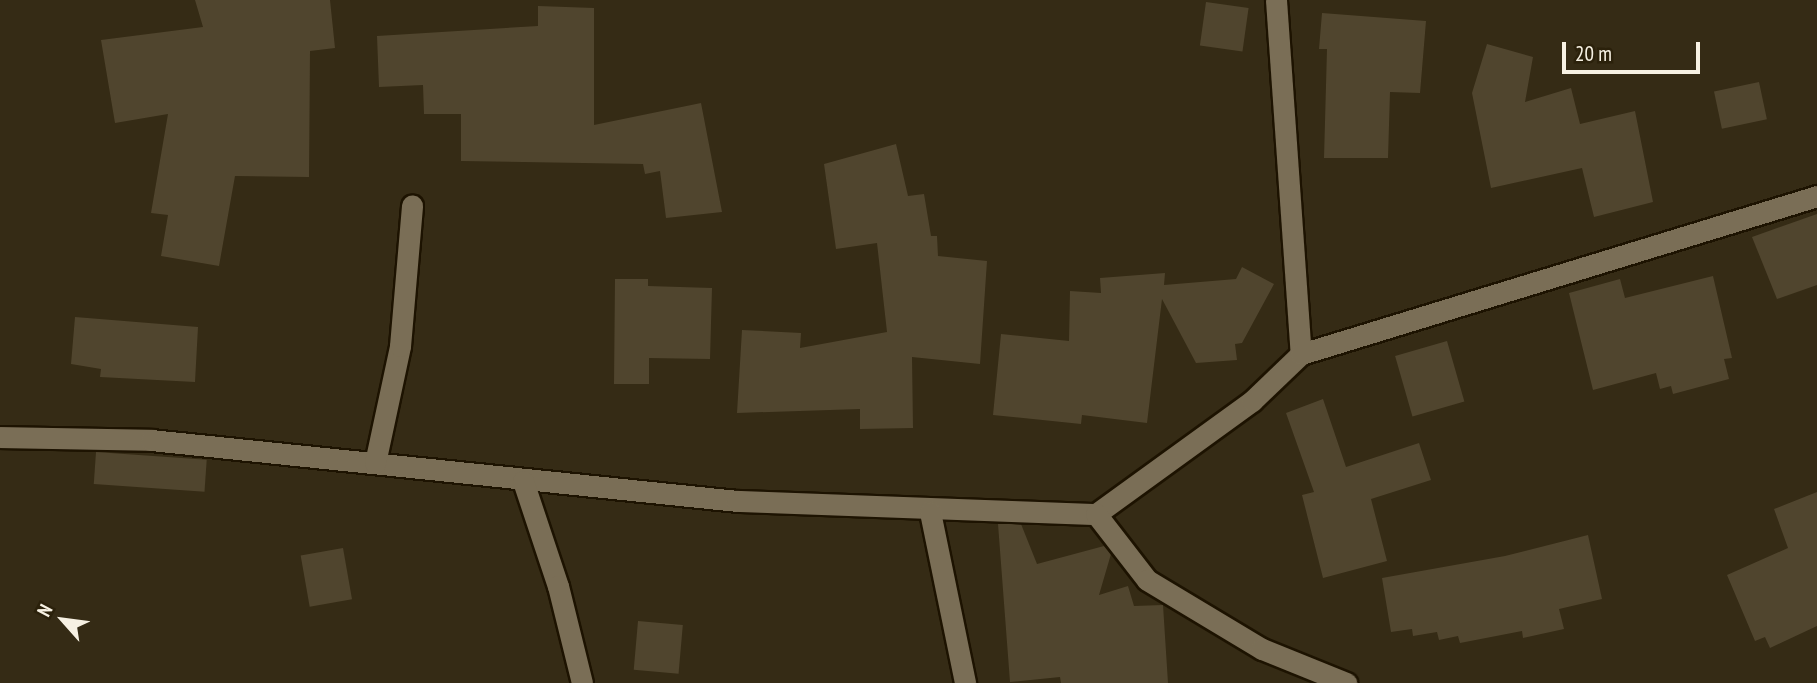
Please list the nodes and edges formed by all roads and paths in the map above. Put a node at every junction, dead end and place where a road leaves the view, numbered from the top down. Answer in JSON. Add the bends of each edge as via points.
{"nodes":[{"id":1,"x":1276,"y":0,"type":"edge"},
{"id":2,"x":1817,"y":196,"type":"edge"},
{"id":3,"x":412,"y":206,"type":"dead end"},
{"id":4,"x":1301,"y":354,"type":"junction"},
{"id":5,"x":0,"y":437,"type":"edge"},
{"id":6,"x":375,"y":463,"type":"junction"},
{"id":7,"x":523,"y":481,"type":"junction"},
{"id":8,"x":930,"y":512,"type":"junction"},
{"id":9,"x":1096,"y":514,"type":"junction"},
{"id":10,"x":582,"y":683,"type":"edge"},
{"id":11,"x":965,"y":683,"type":"edge"},
{"id":12,"x":1346,"y":683,"type":"edge"}],
"edges":[{"from":1,"to":4,"type":"street"},
{"from":2,"to":4,"type":"street"},
{"from":3,"to":6,"type":"street","via":[[400,346]]},
{"from":4,"to":9,"type":"street","via":[[1252,401]]},
{"from":5,"to":6,"type":"street","via":[[151,440]]},
{"from":6,"to":7,"type":"street"},
{"from":7,"to":8,"type":"street","via":[[737,501]]},
{"from":7,"to":10,"type":"street","via":[[558,586]]},
{"from":8,"to":9,"type":"street"},
{"from":8,"to":11,"type":"street"},
{"from":9,"to":12,"type":"street","via":[[1146,580],[1262,649]]}]}
